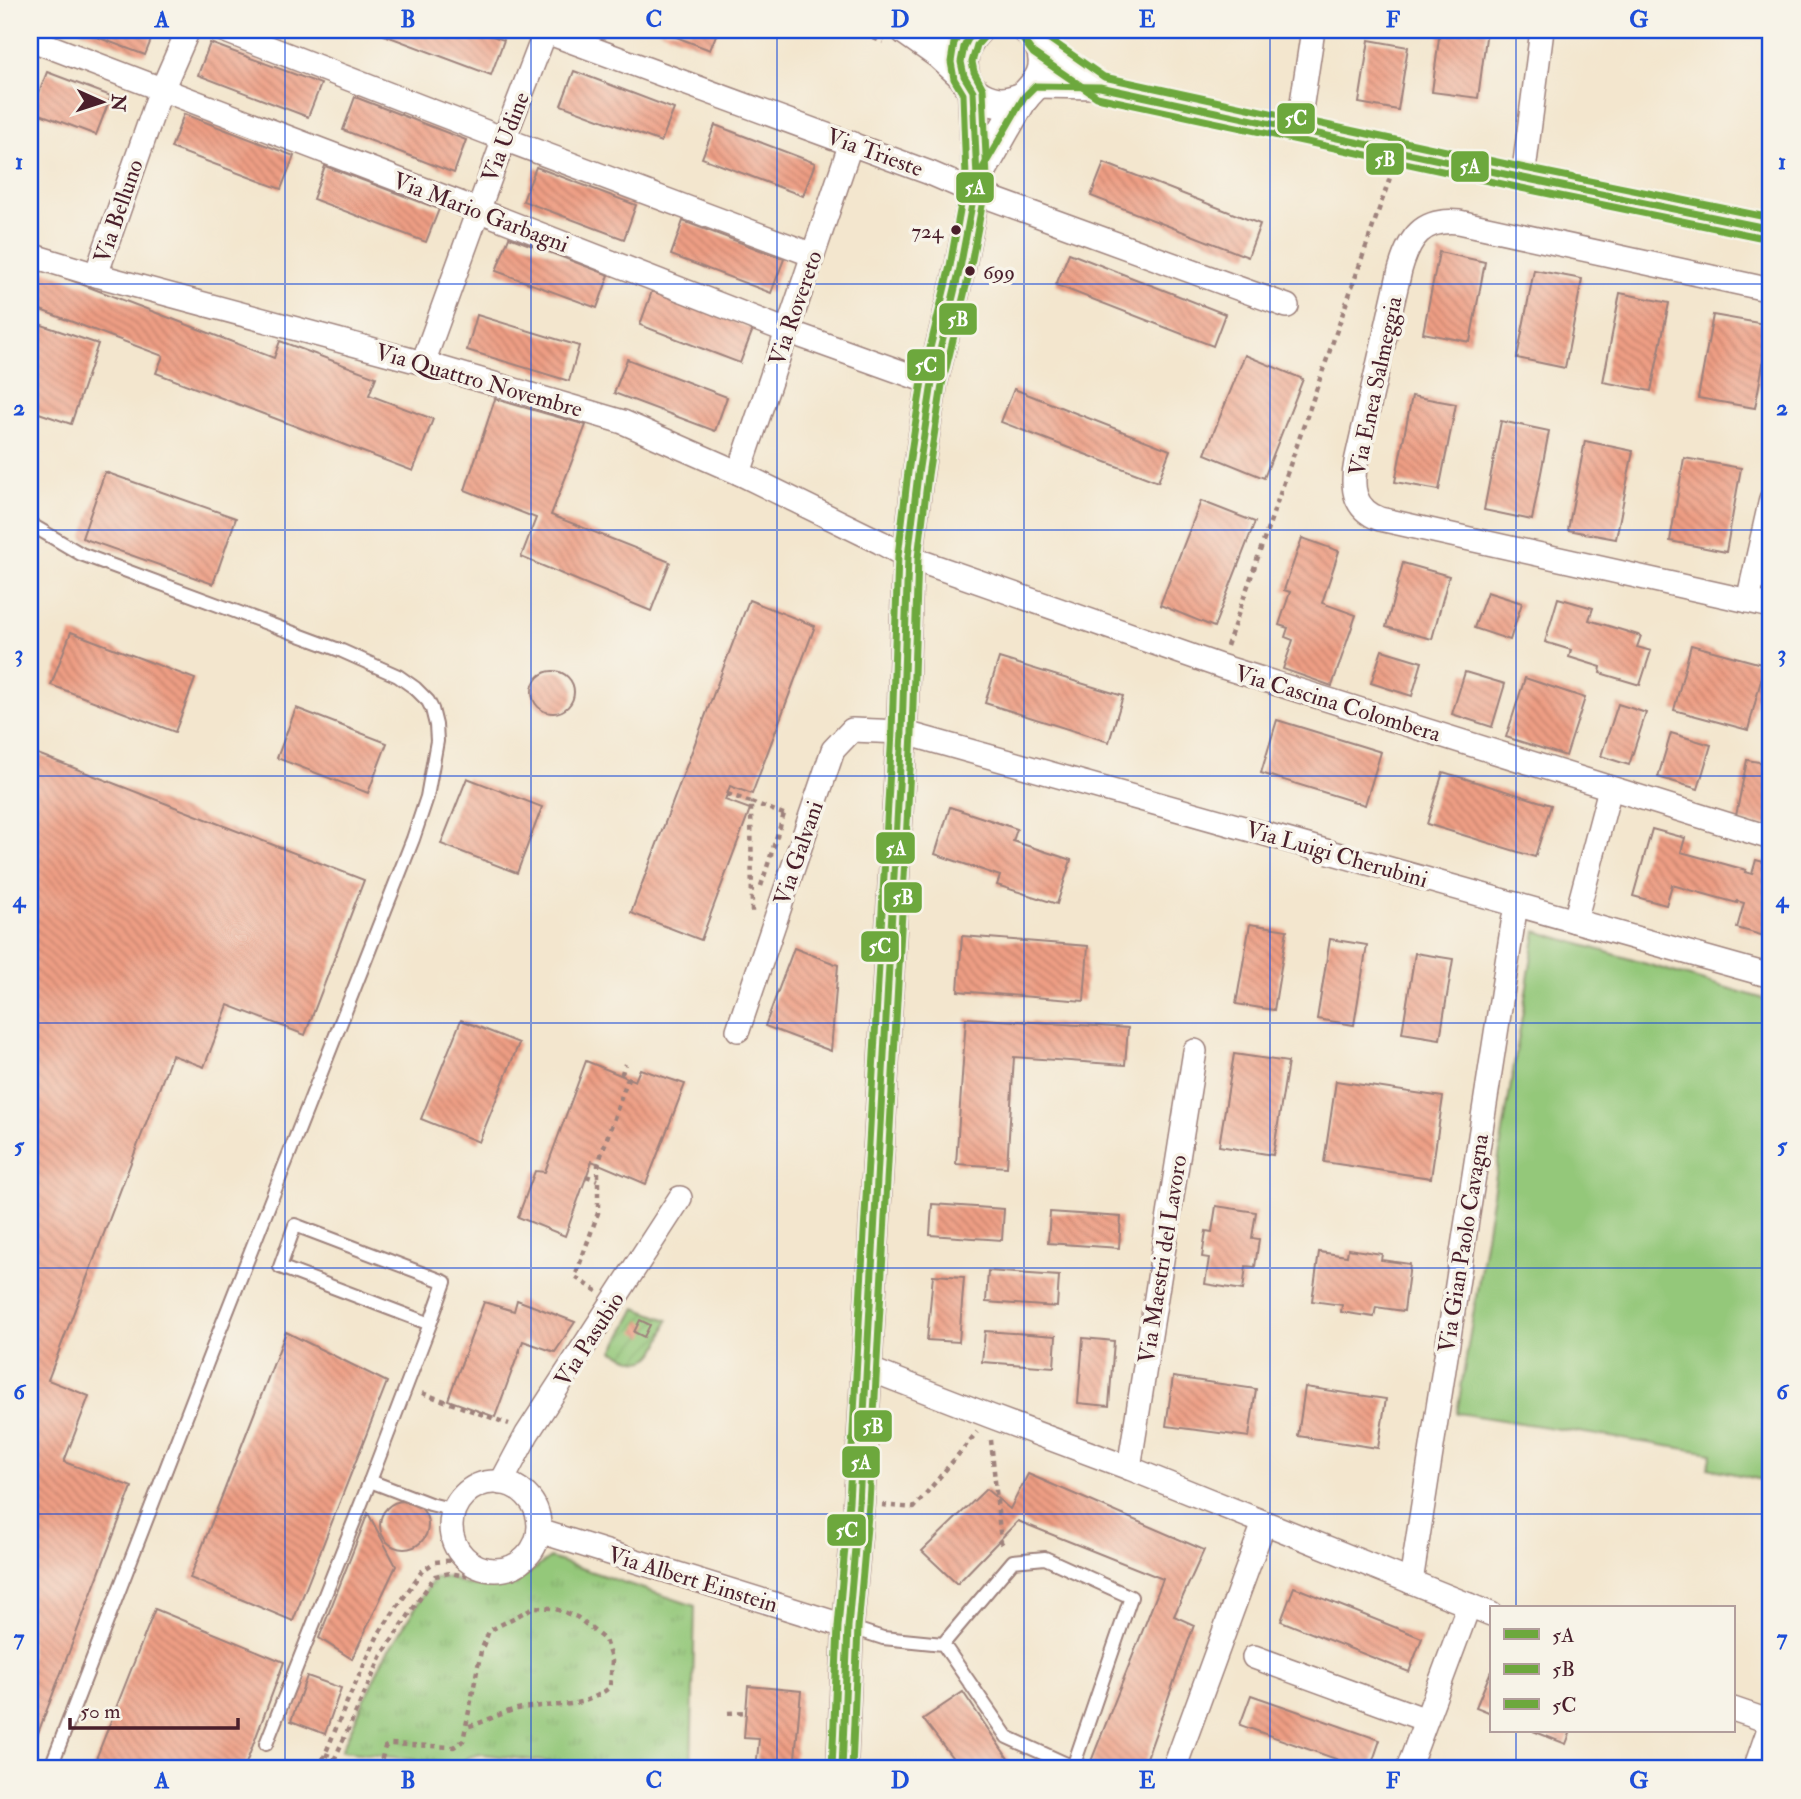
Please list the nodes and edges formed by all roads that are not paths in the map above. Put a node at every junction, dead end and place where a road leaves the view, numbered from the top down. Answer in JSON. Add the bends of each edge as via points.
{"nodes":[{"id":1,"x":188,"y":30,"type":"edge"},
{"id":2,"x":223,"y":30,"type":"edge"},
{"id":3,"x":544,"y":30,"type":"edge"},
{"id":4,"x":906,"y":30,"type":"edge"},
{"id":5,"x":926,"y":30,"type":"edge"},
{"id":6,"x":956,"y":30,"type":"edge"},
{"id":7,"x":976,"y":30,"type":"edge"},
{"id":8,"x":1313,"y":30,"type":"edge"},
{"id":9,"x":1542,"y":30,"type":"edge"},
{"id":10,"x":1034,"y":38,"type":"edge"},
{"id":11,"x":30,"y":39,"type":"edge"},
{"id":12,"x":969,"y":83,"type":"junction"},
{"id":13,"x":1100,"y":87,"type":"junction"},
{"id":14,"x":162,"y":89,"type":"junction"},
{"id":15,"x":1029,"y":92,"type":"junction"},
{"id":16,"x":1298,"y":129,"type":"junction"},
{"id":17,"x":504,"y":139,"type":"junction"},
{"id":18,"x":851,"y":143,"type":"junction"},
{"id":19,"x":1523,"y":178,"type":"junction"},
{"id":20,"x":976,"y":185,"type":"junction"},
{"id":21,"x":478,"y":210,"type":"junction"},
{"id":22,"x":1771,"y":229,"type":"edge"},
{"id":23,"x":30,"y":255,"type":"edge"},
{"id":24,"x":813,"y":255,"type":"junction"},
{"id":25,"x":96,"y":275,"type":"junction"},
{"id":26,"x":1771,"y":290,"type":"edge"},
{"id":27,"x":1287,"y":306,"type":"dead end"},
{"id":28,"x":787,"y":331,"type":"junction"},
{"id":29,"x":423,"y":363,"type":"junction"},
{"id":30,"x":932,"y":383,"type":"junction"},
{"id":31,"x":739,"y":473,"type":"junction"},
{"id":32,"x":1771,"y":499,"type":"edge"},
{"id":33,"x":30,"y":524,"type":"edge"},
{"id":34,"x":908,"y":557,"type":"junction"},
{"id":35,"x":1748,"y":601,"type":"junction"},
{"id":36,"x":1771,"y":606,"type":"edge"},
{"id":37,"x":902,"y":733,"type":"junction"},
{"id":38,"x":1610,"y":789,"type":"junction"},
{"id":39,"x":1771,"y":838,"type":"edge"},
{"id":40,"x":1516,"y":904,"type":"junction"},
{"id":41,"x":1575,"y":921,"type":"junction"},
{"id":42,"x":1771,"y":976,"type":"edge"},
{"id":43,"x":738,"y":1030,"type":"dead end"},
{"id":44,"x":1195,"y":1051,"type":"dead end"},
{"id":45,"x":680,"y":1198,"type":"dead end"},
{"id":46,"x":430,"y":1324,"type":"junction"},
{"id":47,"x":866,"y":1368,"type":"junction"},
{"id":48,"x":1129,"y":1468,"type":"junction"},
{"id":49,"x":370,"y":1481,"type":"junction"},
{"id":50,"x":501,"y":1483,"type":"junction"},
{"id":51,"x":454,"y":1510,"type":"junction"},
{"id":52,"x":1264,"y":1523,"type":"junction"},
{"id":53,"x":539,"y":1531,"type":"junction"},
{"id":54,"x":1411,"y":1582,"type":"junction"},
{"id":55,"x":1469,"y":1605,"type":"junction"},
{"id":56,"x":1490,"y":1614,"type":"edge"},
{"id":57,"x":848,"y":1627,"type":"junction"},
{"id":58,"x":943,"y":1644,"type":"junction"},
{"id":59,"x":1254,"y":1657,"type":"dead end"},
{"id":60,"x":1734,"y":1709,"type":"edge"},
{"id":61,"x":1426,"y":1720,"type":"junction"},
{"id":62,"x":1771,"y":1723,"type":"edge"},
{"id":63,"x":266,"y":1744,"type":"dead end"},
{"id":64,"x":50,"y":1769,"type":"edge"},
{"id":65,"x":842,"y":1769,"type":"edge"},
{"id":66,"x":1174,"y":1769,"type":"edge"},
{"id":67,"x":1408,"y":1769,"type":"edge"},
{"id":68,"x":1755,"y":1769,"type":"edge"}],
"edges":[{"from":1,"to":14,"type":"street","name":"Via Belluno"},
{"from":2,"to":17,"type":"street"},
{"from":3,"to":17,"type":"street","name":"Via Udine"},
{"from":3,"to":18,"type":"street","name":"Via Trieste"},
{"from":4,"to":12,"type":"street","via":[[940,54]]},
{"from":5,"to":6,"type":"street"},
{"from":7,"to":12,"type":"street","via":[[968,38],[961,62]]},
{"from":8,"to":16,"type":"street"},
{"from":9,"to":19,"type":"street"},
{"from":10,"to":13,"type":"street"},
{"from":10,"to":15,"type":"street","via":[[1043,67]]},
{"from":11,"to":14,"type":"street","name":"Via Mario Garbagni"},
{"from":12,"to":15,"type":"street","via":[[984,99],[998,102],[1011,102]]},
{"from":12,"to":20,"type":"street"},
{"from":13,"to":15,"type":"street"},
{"from":13,"to":16,"type":"street"},
{"from":14,"to":21,"type":"street","name":"Via Mario Garbagni"},
{"from":14,"to":25,"type":"street","name":"Via Belluno"},
{"from":15,"to":20,"type":"street"},
{"from":16,"to":19,"type":"street"},
{"from":17,"to":21,"type":"street","name":"Via Udine"},
{"from":17,"to":24,"type":"street"},
{"from":18,"to":20,"type":"street","name":"Via Trieste"},
{"from":18,"to":24,"type":"street","name":"Via Rovereto"},
{"from":19,"to":22,"type":"street"},
{"from":20,"to":27,"type":"street","name":"Via Trieste"},
{"from":20,"to":30,"type":"street"},
{"from":21,"to":28,"type":"street","name":"Via Mario Garbagni"},
{"from":21,"to":29,"type":"street","name":"Via Udine"},
{"from":23,"to":25,"type":"street","name":"Via Quattro Novembre"},
{"from":24,"to":28,"type":"street","name":"Via Rovereto"},
{"from":25,"to":29,"type":"street","name":"Via Quattro Novembre"},
{"from":26,"to":35,"type":"street","name":"Via Enea Salmeggia","via":[[1459,222],[1430,224],[1416,235],[1403,259],[1354,471],[1360,506],[1380,519]]},
{"from":28,"to":30,"type":"street","name":"Via Mario Garbagni"},
{"from":28,"to":31,"type":"street","name":"Via Rovereto"},
{"from":29,"to":31,"type":"street","name":"Via Quattro Novembre","via":[[622,422]]},
{"from":30,"to":34,"type":"street"},
{"from":31,"to":34,"type":"street","name":"Via Quattro Novembre"},
{"from":32,"to":35,"type":"street"},
{"from":33,"to":64,"type":"lane","via":[[81,554],[330,646],[398,676],[428,701],[437,741],[427,797],[413,839]]},
{"from":34,"to":37,"type":"street"},
{"from":34,"to":38,"type":"street","name":"Via Cascina Colombera","via":[[1220,666]]},
{"from":35,"to":36,"type":"street","name":"Via Enea Salmeggia"},
{"from":37,"to":40,"type":"street","name":"Via Luigi Cherubini"},
{"from":37,"to":43,"type":"street","name":"Via Galvani","via":[[852,730],[833,750]]},
{"from":37,"to":47,"type":"street"},
{"from":38,"to":39,"type":"street","name":"Via Cascina Colombera"},
{"from":38,"to":41,"type":"street"},
{"from":40,"to":41,"type":"street","name":"Via Luigi Cherubini"},
{"from":40,"to":54,"type":"street","name":"Via Gian Paolo Cavagna"},
{"from":41,"to":42,"type":"street","name":"Via Luigi Cherubini"},
{"from":44,"to":48,"type":"street","name":"Via Maestri del Lavoro"},
{"from":45,"to":50,"type":"street","name":"Via Pasubio","via":[[527,1434]]},
{"from":46,"to":46,"type":"lane","via":[[280,1267],[295,1225],[446,1282]]},
{"from":46,"to":49,"type":"lane"},
{"from":47,"to":48,"type":"street"},
{"from":47,"to":57,"type":"street"},
{"from":48,"to":52,"type":"street"},
{"from":49,"to":51,"type":"lane"},
{"from":49,"to":63,"type":"lane"},
{"from":50,"to":51,"type":"street","via":[[473,1489]]},
{"from":50,"to":53,"type":"street","via":[[513,1486],[533,1504]]},
{"from":51,"to":53,"type":"street","via":[[452,1536],[461,1556],[477,1567],[491,1570],[517,1564],[528,1556]]},
{"from":52,"to":54,"type":"street"},
{"from":52,"to":66,"type":"street"},
{"from":53,"to":57,"type":"street","name":"Via Albert Einstein"},
{"from":54,"to":55,"type":"street"},
{"from":55,"to":56,"type":"street"},
{"from":55,"to":61,"type":"street"},
{"from":57,"to":58,"type":"lane","via":[[883,1638]]},
{"from":57,"to":65,"type":"street"},
{"from":58,"to":58,"type":"lane","via":[[1007,1737],[1073,1767],[1131,1597],[1045,1558],[1013,1561]]},
{"from":59,"to":61,"type":"street"},
{"from":60,"to":62,"type":"street"},
{"from":61,"to":67,"type":"street"},
{"from":62,"to":68,"type":"street"}]}
